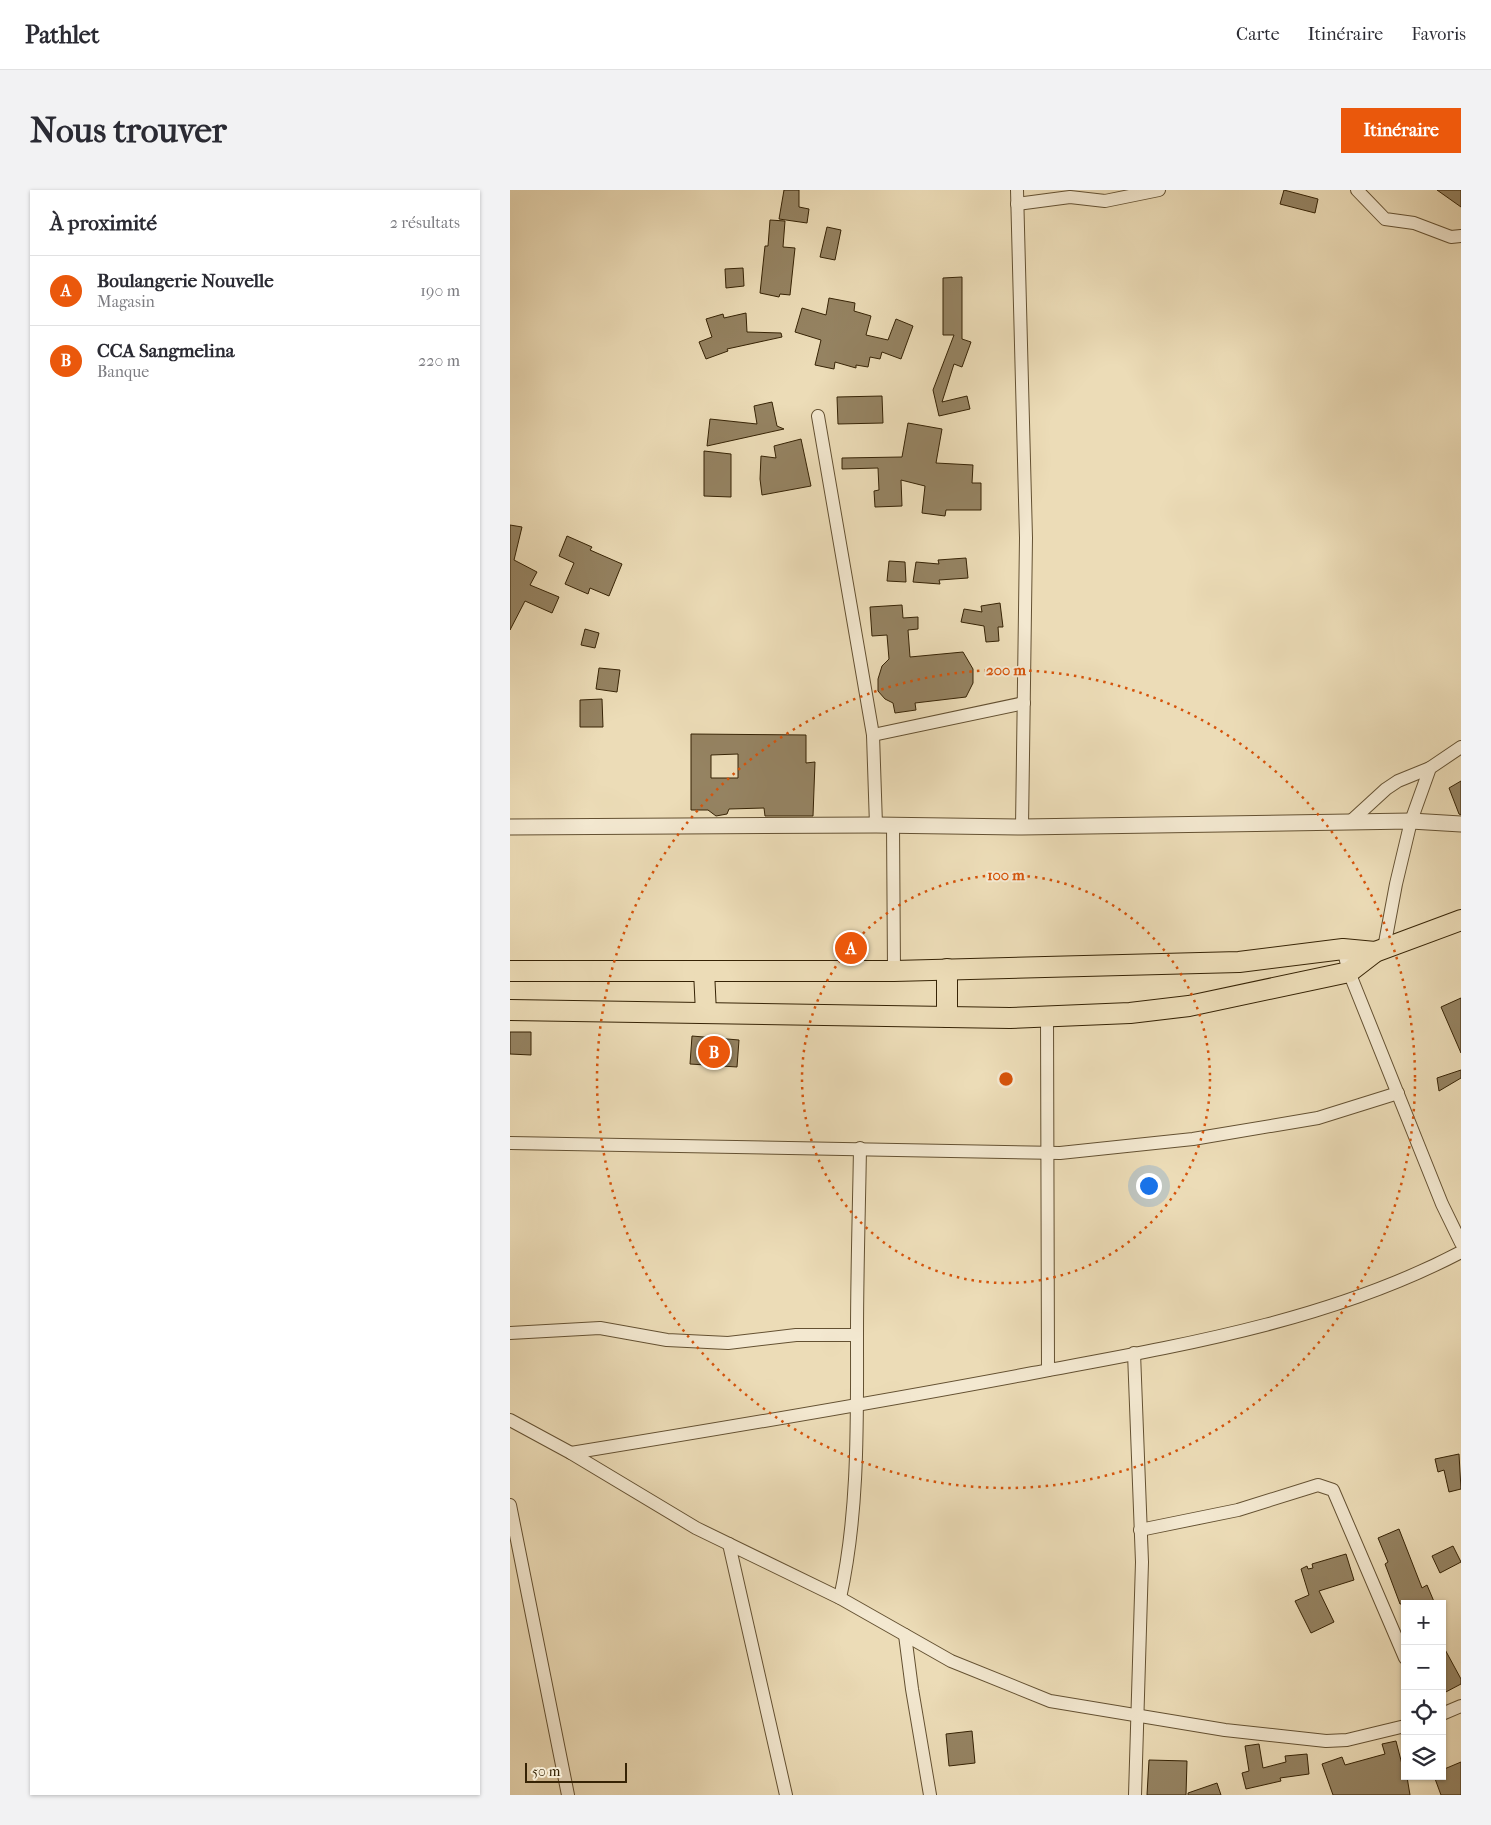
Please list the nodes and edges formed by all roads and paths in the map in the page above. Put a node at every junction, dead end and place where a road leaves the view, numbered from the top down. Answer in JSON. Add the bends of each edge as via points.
{"nodes":[{"id":1,"x":1017,"y":190,"type":"edge"},
{"id":2,"x":1158,"y":190,"type":"edge"},
{"id":3,"x":1357,"y":190,"type":"edge"},
{"id":4,"x":1017,"y":204,"type":"junction"},
{"id":5,"x":1461,"y":236,"type":"edge"},
{"id":6,"x":818,"y":416,"type":"dead end"},
{"id":7,"x":1024,"y":703,"type":"junction"},
{"id":8,"x":873,"y":735,"type":"junction"},
{"id":9,"x":1461,"y":747,"type":"edge"},
{"id":10,"x":1430,"y":768,"type":"junction"},
{"id":11,"x":1411,"y":821,"type":"junction"},
{"id":12,"x":1350,"y":822,"type":"junction"},
{"id":13,"x":1461,"y":824,"type":"edge"},
{"id":14,"x":876,"y":825,"type":"junction"},
{"id":15,"x":893,"y":825,"type":"junction"},
{"id":16,"x":510,"y":827,"type":"edge"},
{"id":17,"x":1022,"y":827,"type":"junction"},
{"id":18,"x":1461,"y":920,"type":"edge"},
{"id":19,"x":1343,"y":949,"type":"junction"},
{"id":20,"x":1380,"y":950,"type":"junction"},
{"id":21,"x":947,"y":968,"type":"junction"},
{"id":22,"x":510,"y":971,"type":"edge"},
{"id":23,"x":704,"y":971,"type":"junction"},
{"id":24,"x":894,"y":971,"type":"junction"},
{"id":25,"x":1349,"y":972,"type":"junction"},
{"id":26,"x":510,"y":1010,"type":"edge"},
{"id":27,"x":706,"y":1013,"type":"junction"},
{"id":28,"x":1047,"y":1016,"type":"junction"},
{"id":29,"x":947,"y":1017,"type":"junction"},
{"id":30,"x":1398,"y":1093,"type":"junction"},
{"id":31,"x":510,"y":1142,"type":"edge"},
{"id":32,"x":860,"y":1148,"type":"junction"},
{"id":33,"x":1048,"y":1153,"type":"junction"},
{"id":34,"x":1456,"y":1220,"type":"edge"},
{"id":35,"x":1461,"y":1243,"type":"edge"},
{"id":36,"x":1461,"y":1252,"type":"edge"},
{"id":37,"x":510,"y":1333,"type":"edge"},
{"id":38,"x":857,"y":1335,"type":"junction"},
{"id":39,"x":1134,"y":1353,"type":"junction"},
{"id":40,"x":1048,"y":1370,"type":"junction"},
{"id":41,"x":859,"y":1405,"type":"junction"},
{"id":42,"x":510,"y":1420,"type":"edge"},
{"id":43,"x":571,"y":1453,"type":"junction"},
{"id":44,"x":510,"y":1505,"type":"edge"},
{"id":45,"x":1140,"y":1530,"type":"junction"},
{"id":46,"x":729,"y":1544,"type":"junction"},
{"id":47,"x":840,"y":1598,"type":"junction"},
{"id":48,"x":905,"y":1635,"type":"junction"},
{"id":49,"x":1401,"y":1649,"type":"edge"},
{"id":50,"x":1461,"y":1706,"type":"edge"},
{"id":51,"x":1446,"y":1712,"type":"edge"},
{"id":52,"x":1138,"y":1716,"type":"junction"},
{"id":53,"x":1401,"y":1727,"type":"edge"},
{"id":54,"x":568,"y":1795,"type":"edge"},
{"id":55,"x":786,"y":1795,"type":"edge"},
{"id":56,"x":930,"y":1795,"type":"edge"},
{"id":57,"x":1136,"y":1795,"type":"edge"}],
"edges":[{"from":1,"to":4,"type":"street"},
{"from":2,"to":4,"type":"street","via":[[1105,202],[1070,196]]},
{"from":3,"to":5,"type":"street","via":[[1385,219],[1414,223],[1451,237]]},
{"from":4,"to":7,"type":"street","via":[[1026,538]]},
{"from":6,"to":8,"type":"street"},
{"from":7,"to":8,"type":"street"},
{"from":7,"to":17,"type":"street"},
{"from":8,"to":14,"type":"street"},
{"from":9,"to":10,"type":"street"},
{"from":10,"to":11,"type":"street"},
{"from":10,"to":12,"type":"street","via":[[1386,789]]},
{"from":11,"to":12,"type":"street"},
{"from":11,"to":13,"type":"street"},
{"from":11,"to":20,"type":"street"},
{"from":12,"to":17,"type":"street"},
{"from":14,"to":15,"type":"street"},
{"from":14,"to":16,"type":"street"},
{"from":15,"to":17,"type":"street"},
{"from":15,"to":24,"type":"street"},
{"from":18,"to":20,"type":"highway"},
{"from":19,"to":20,"type":"highway"},
{"from":19,"to":21,"type":"highway","via":[[1239,962]]},
{"from":19,"to":25,"type":"street"},
{"from":20,"to":25,"type":"highway"},
{"from":21,"to":24,"type":"highway"},
{"from":21,"to":29,"type":"highway"},
{"from":22,"to":23,"type":"highway"},
{"from":23,"to":24,"type":"highway"},
{"from":23,"to":27,"type":"highway"},
{"from":25,"to":28,"type":"highway","via":[[1189,1006],[1130,1013]]},
{"from":25,"to":30,"type":"street"},
{"from":26,"to":27,"type":"highway"},
{"from":27,"to":29,"type":"highway"},
{"from":28,"to":29,"type":"highway"},
{"from":28,"to":33,"type":"street"},
{"from":30,"to":33,"type":"street","via":[[1318,1118],[1193,1139]]},
{"from":30,"to":34,"type":"street"},
{"from":31,"to":32,"type":"street"},
{"from":32,"to":33,"type":"street"},
{"from":32,"to":38,"type":"street"},
{"from":33,"to":40,"type":"street"},
{"from":34,"to":35,"type":"street"},
{"from":36,"to":39,"type":"street","via":[[1408,1278],[1347,1301],[1236,1331]]},
{"from":37,"to":38,"type":"street","via":[[600,1328],[667,1340],[728,1342],[796,1335]]},
{"from":38,"to":41,"type":"street"},
{"from":39,"to":40,"type":"street"},
{"from":39,"to":45,"type":"street"},
{"from":40,"to":41,"type":"street"},
{"from":41,"to":43,"type":"street"},
{"from":41,"to":47,"type":"street","via":[[848,1560]]},
{"from":42,"to":43,"type":"street"},
{"from":43,"to":46,"type":"street","via":[[696,1528]]},
{"from":44,"to":54,"type":"street"},
{"from":45,"to":49,"type":"street","via":[[1238,1510],[1318,1485],[1327,1487],[1333,1490]]},
{"from":45,"to":52,"type":"street"},
{"from":46,"to":47,"type":"street"},
{"from":46,"to":55,"type":"street"},
{"from":47,"to":48,"type":"street"},
{"from":48,"to":52,"type":"street","via":[[951,1661],[1050,1701]]},
{"from":48,"to":56,"type":"street"},
{"from":50,"to":51,"type":"street"},
{"from":52,"to":53,"type":"street","via":[[1326,1741],[1347,1740]]},
{"from":52,"to":57,"type":"street"}]}
